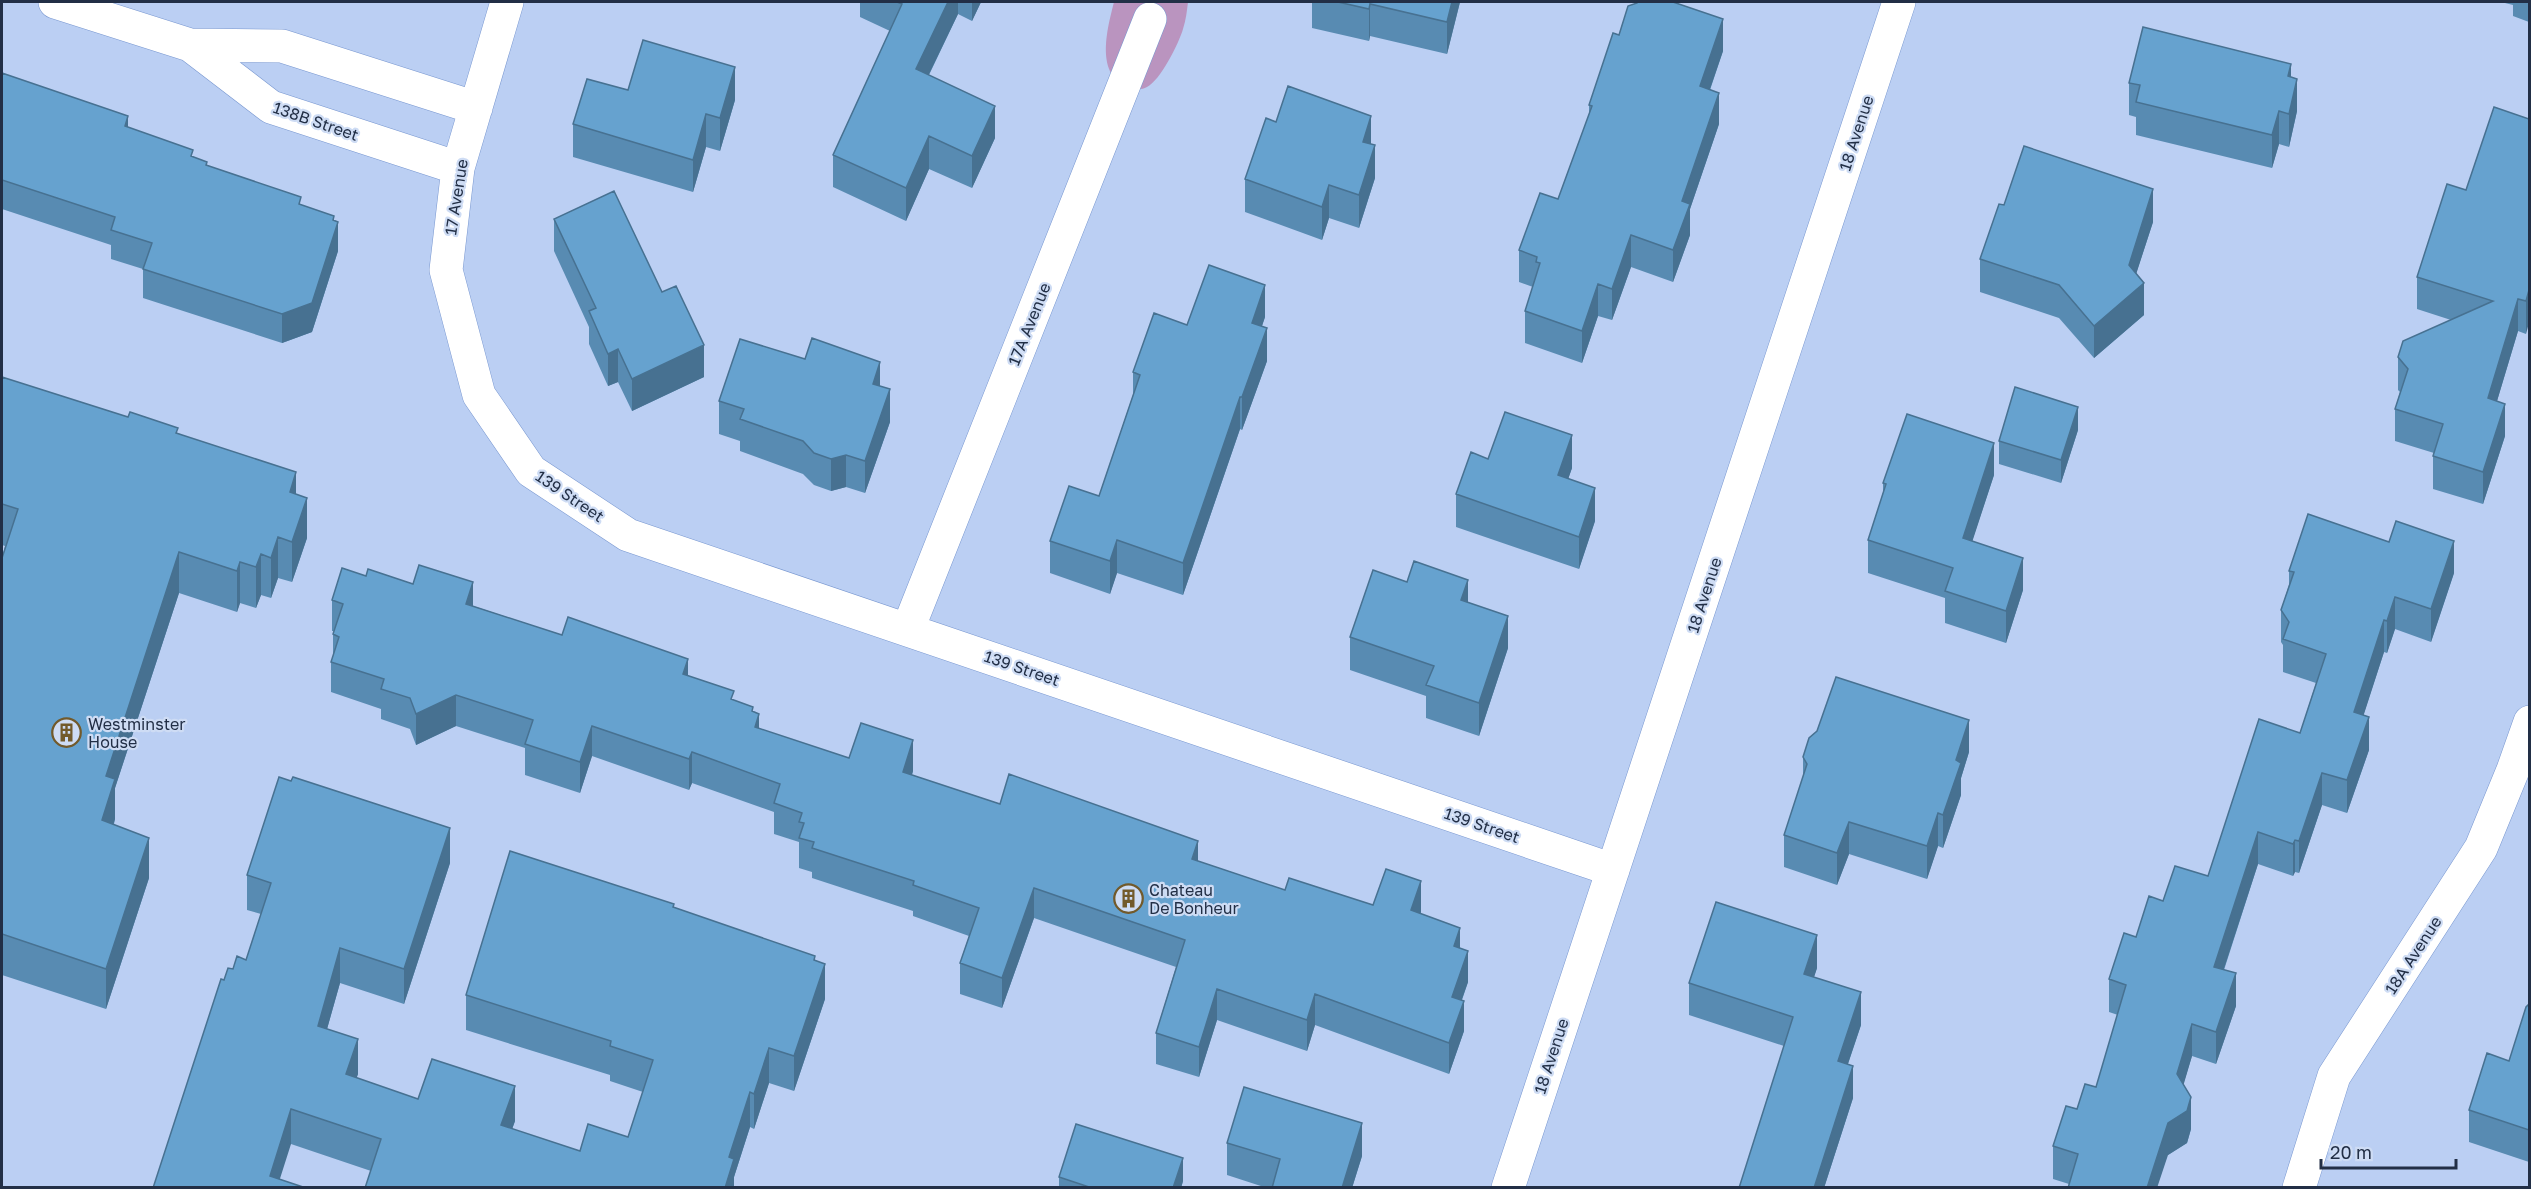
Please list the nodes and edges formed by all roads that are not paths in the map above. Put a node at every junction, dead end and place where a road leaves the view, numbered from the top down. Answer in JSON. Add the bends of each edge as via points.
{"nodes":[{"id":1,"x":55,"y":2,"type":"edge"},
{"id":2,"x":507,"y":2,"type":"edge"},
{"id":3,"x":1899,"y":2,"type":"edge"},
{"id":4,"x":1150,"y":19,"type":"dead end"},
{"id":5,"x":190,"y":45,"type":"junction"},
{"id":6,"x":477,"y":108,"type":"junction"},
{"id":7,"x":458,"y":168,"type":"junction"},
{"id":8,"x":479,"y":395,"type":"joint"},
{"id":9,"x":908,"y":629,"type":"junction"},
{"id":10,"x":2529,"y":722,"type":"edge"},
{"id":11,"x":1613,"y":870,"type":"junction"},
{"id":12,"x":1508,"y":1188,"type":"edge"},
{"id":13,"x":2299,"y":1188,"type":"edge"}],
"edges":[{"from":1,"to":5,"type":"street","name":"138B Street"},
{"from":2,"to":6,"type":"street","name":"17 Avenue"},
{"from":3,"to":11,"type":"street","name":"18 Avenue"},
{"from":4,"to":9,"type":"street","name":"17A Avenue"},
{"from":5,"to":6,"type":"street","name":"138B Street","via":[[282,46]]},
{"from":5,"to":7,"type":"street","name":"138B Street","via":[[271,107]]},
{"from":6,"to":7,"type":"street","name":"17 Avenue"},
{"from":7,"to":8,"type":"street","name":"17 Avenue","via":[[446,270]]},
{"from":8,"to":9,"type":"street","name":"139 Street","via":[[531,471],[628,535]]},
{"from":9,"to":11,"type":"street","name":"139 Street"},
{"from":10,"to":13,"type":"street","name":"18A Avenue","via":[[2481,849],[2334,1076]]},
{"from":11,"to":12,"type":"street","name":"18 Avenue"}]}
